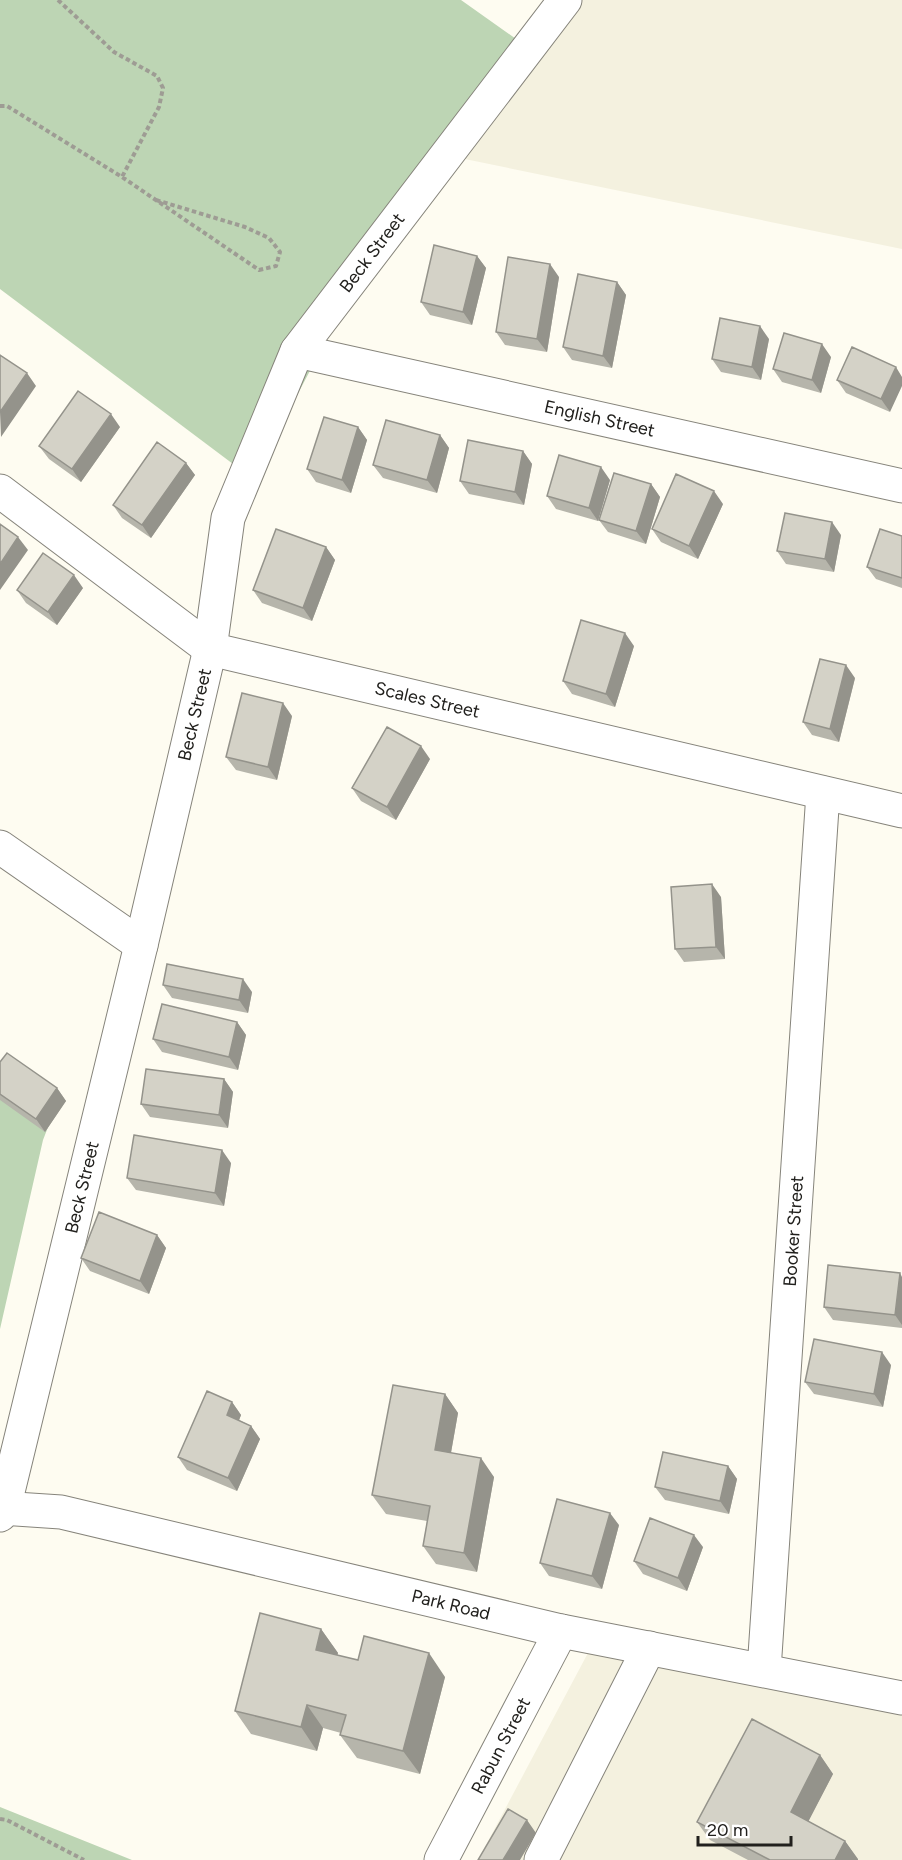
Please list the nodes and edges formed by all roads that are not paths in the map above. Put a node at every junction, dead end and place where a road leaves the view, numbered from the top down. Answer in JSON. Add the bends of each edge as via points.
{"nodes":[{"id":1,"x":565,"y":0,"type":"edge"},
{"id":2,"x":297,"y":351,"type":"junction"},
{"id":3,"x":902,"y":486,"type":"edge"},
{"id":4,"x":0,"y":491,"type":"edge"},
{"id":5,"x":210,"y":649,"type":"junction"},
{"id":6,"x":823,"y":793,"type":"junction"},
{"id":7,"x":902,"y":811,"type":"edge"},
{"id":8,"x":0,"y":847,"type":"edge"},
{"id":9,"x":141,"y":945,"type":"junction"},
{"id":10,"x":2,"y":1510,"type":"edge"},
{"id":11,"x":561,"y":1631,"type":"junction"},
{"id":12,"x":649,"y":1648,"type":"junction"},
{"id":13,"x":764,"y":1670,"type":"junction"},
{"id":14,"x":902,"y":1698,"type":"edge"},
{"id":15,"x":441,"y":1860,"type":"edge"},
{"id":16,"x":541,"y":1860,"type":"edge"}],
"edges":[{"from":1,"to":2,"type":"street","name":"Beck Street"},
{"from":2,"to":3,"type":"street","name":"English Street"},
{"from":2,"to":5,"type":"street","name":"Beck Street","via":[[228,518]]},
{"from":4,"to":5,"type":"street","name":"Scales Street"},
{"from":5,"to":6,"type":"street","name":"Scales Street"},
{"from":5,"to":9,"type":"street","name":"Beck Street"},
{"from":6,"to":7,"type":"street","name":"Scales Street"},
{"from":6,"to":13,"type":"street","name":"Booker Street"},
{"from":8,"to":9,"type":"street"},
{"from":9,"to":10,"type":"street","name":"Beck Street"},
{"from":10,"to":11,"type":"street","name":"Park Road","via":[[61,1512]]},
{"from":11,"to":12,"type":"street","name":"Park Road"},
{"from":11,"to":15,"type":"street","name":"Rabun Street"},
{"from":12,"to":13,"type":"street","name":"Park Road"},
{"from":12,"to":16,"type":"street"},
{"from":13,"to":14,"type":"street","name":"Park Road"}]}
